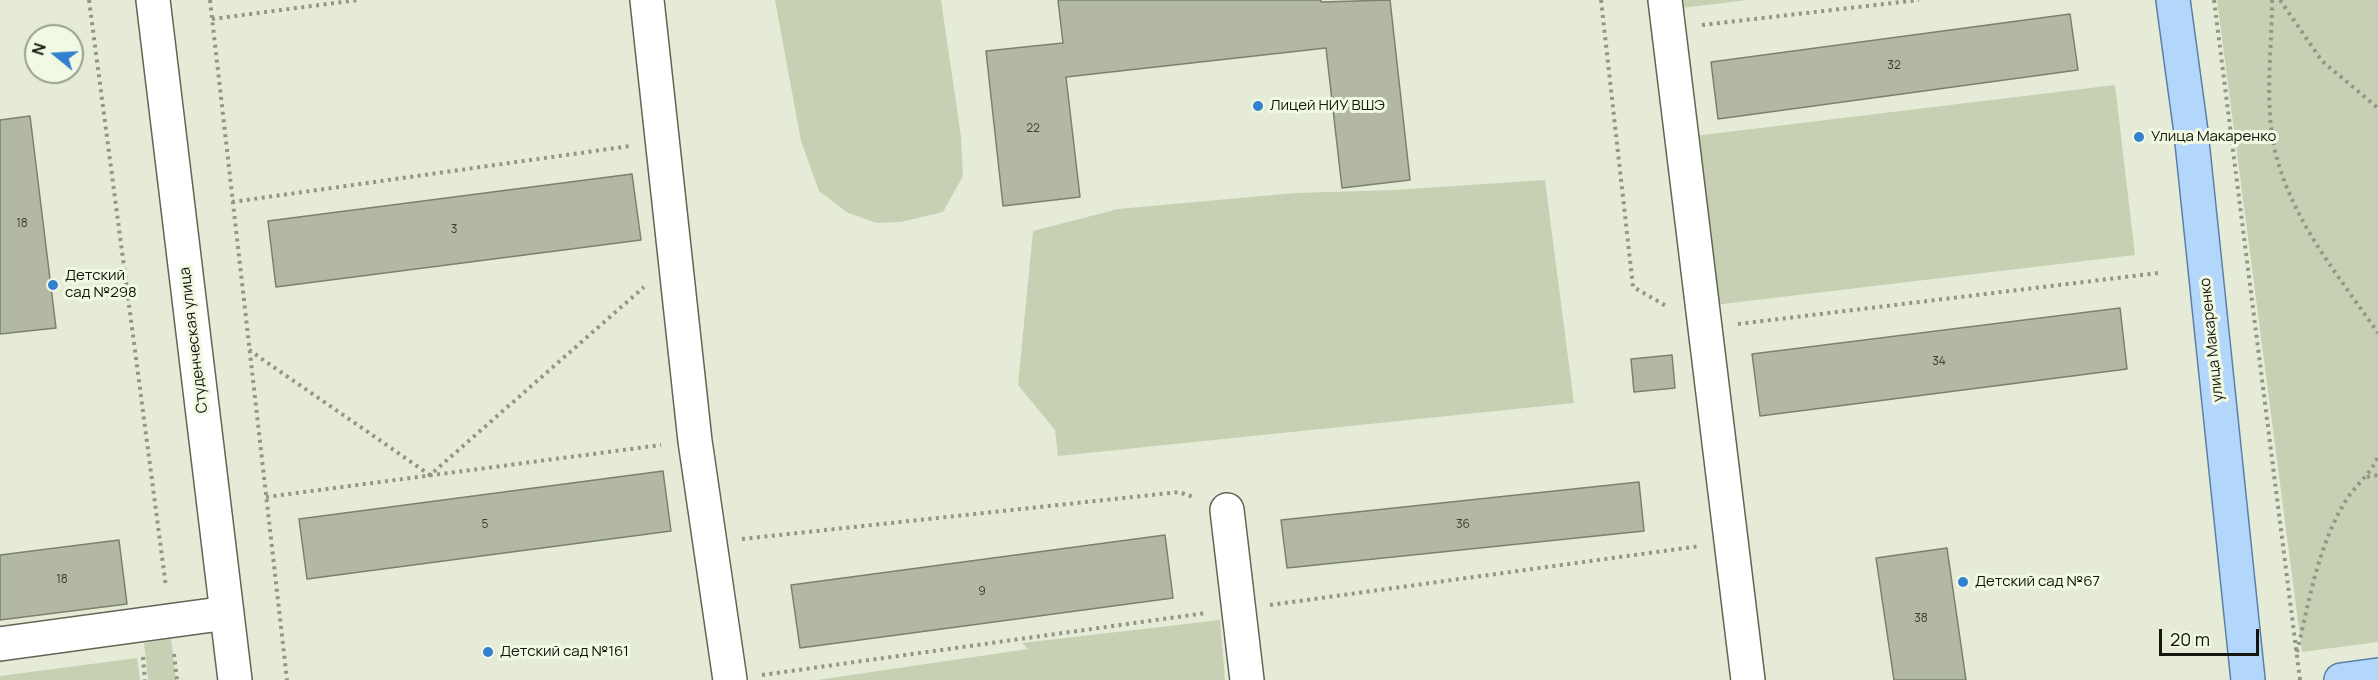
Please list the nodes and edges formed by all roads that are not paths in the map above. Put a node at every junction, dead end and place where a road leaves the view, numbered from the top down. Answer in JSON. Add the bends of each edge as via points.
{"nodes":[{"id":1,"x":153,"y":0,"type":"edge"},
{"id":2,"x":647,"y":0,"type":"edge"},
{"id":3,"x":2173,"y":0,"type":"edge"},
{"id":4,"x":1666,"y":15,"type":"edge"},
{"id":5,"x":1227,"y":510,"type":"road end"},
{"id":6,"x":227,"y":613,"type":"junction"},
{"id":7,"x":0,"y":644,"type":"edge"},
{"id":8,"x":2378,"y":675,"type":"edge"},
{"id":9,"x":235,"y":680,"type":"edge"},
{"id":10,"x":730,"y":680,"type":"edge"},
{"id":11,"x":1247,"y":680,"type":"edge"},
{"id":12,"x":1748,"y":680,"type":"edge"},
{"id":13,"x":2248,"y":680,"type":"edge"},
{"id":14,"x":2341,"y":680,"type":"edge"}],
"edges":[{"from":1,"to":6,"type":"street","name":"Студенческая улица"},
{"from":2,"to":10,"type":"street","via":[[695,441]]},
{"from":3,"to":13,"type":"main road","name":"улица Макаренко","via":[[2191,132]]},
{"from":4,"to":12,"type":"street"},
{"from":5,"to":11,"type":"street"},
{"from":6,"to":7,"type":"street"},
{"from":6,"to":9,"type":"street","name":"Студенческая улица"},
{"from":8,"to":14,"type":"main road"}]}
